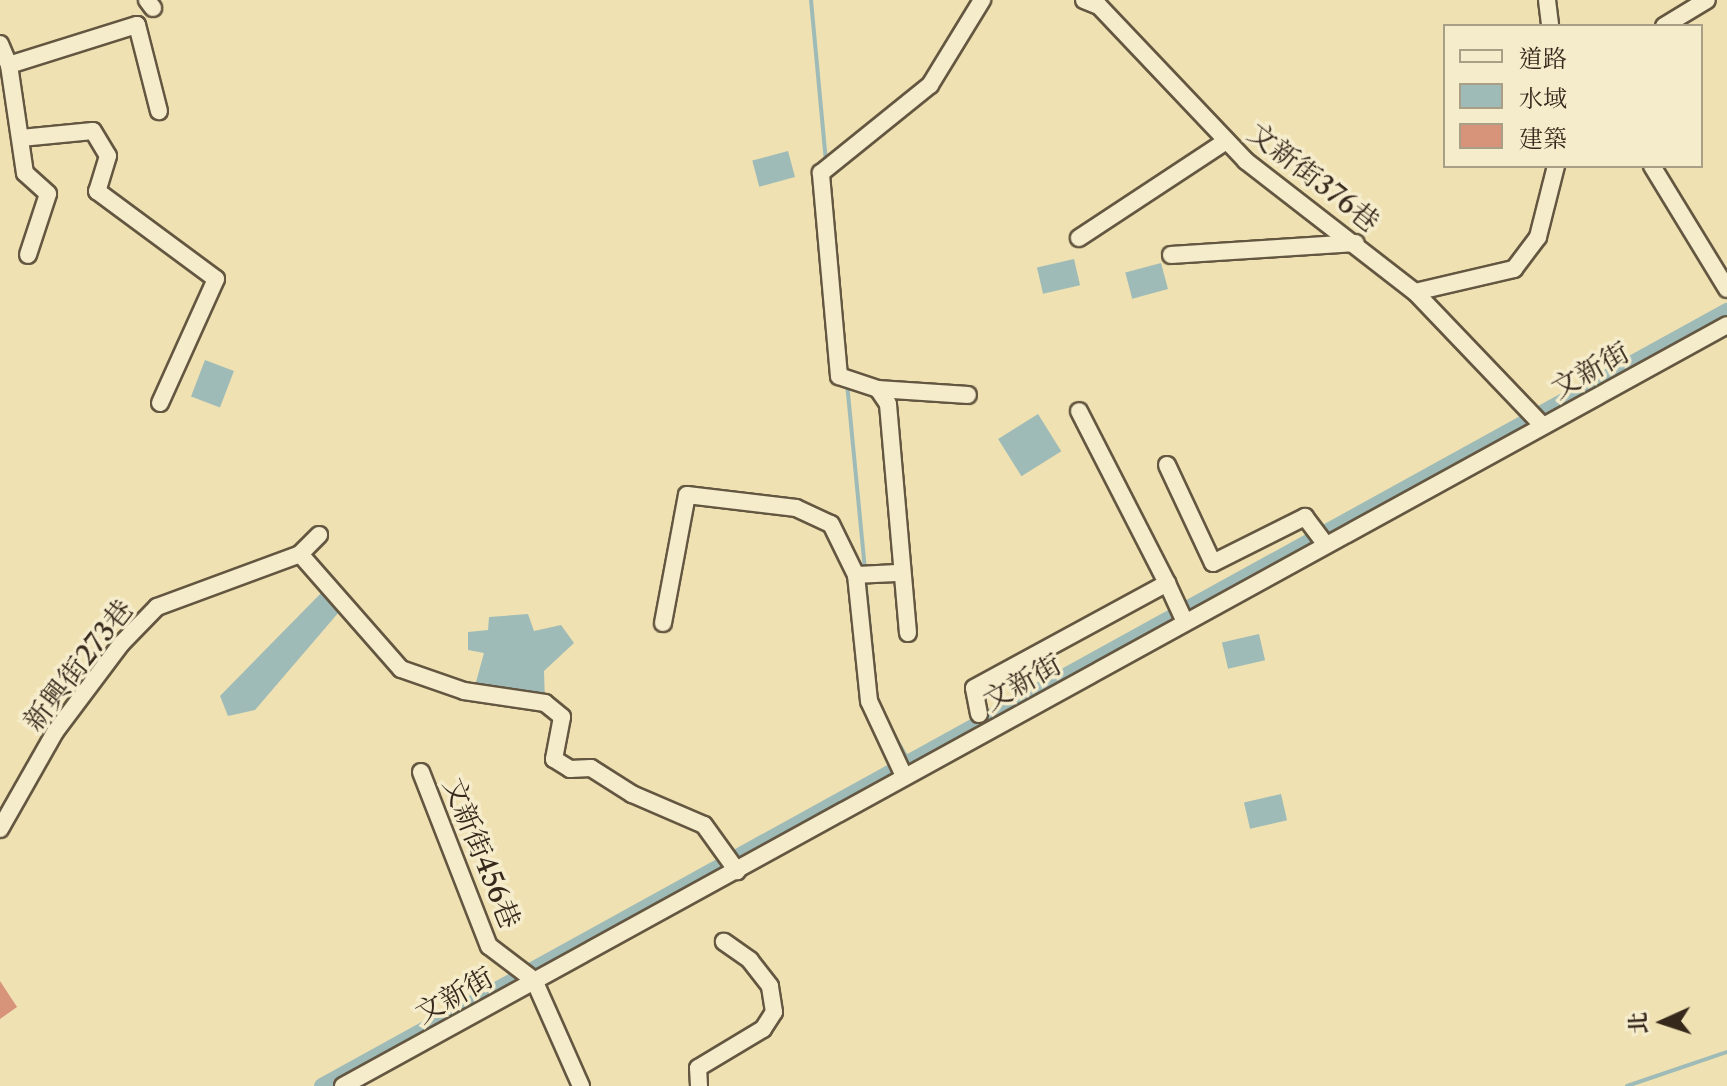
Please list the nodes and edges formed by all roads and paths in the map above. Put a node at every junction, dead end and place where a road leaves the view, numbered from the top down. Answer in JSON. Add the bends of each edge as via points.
{"nodes":[{"id":1,"x":982,"y":0,"type":"edge"},
{"id":2,"x":1084,"y":0,"type":"edge"},
{"id":3,"x":1547,"y":0,"type":"edge"},
{"id":4,"x":1707,"y":0,"type":"edge"},
{"id":5,"x":1550,"y":24,"type":"edge"},
{"id":6,"x":1667,"y":24,"type":"edge"},
{"id":7,"x":0,"y":44,"type":"edge"},
{"id":8,"x":9,"y":65,"type":"junction"},
{"id":9,"x":159,"y":111,"type":"dead end"},
{"id":10,"x":21,"y":138,"type":"junction"},
{"id":11,"x":1226,"y":141,"type":"junction"},
{"id":12,"x":1555,"y":168,"type":"edge"},
{"id":13,"x":1653,"y":168,"type":"edge"},
{"id":14,"x":1079,"y":238,"type":"dead end"},
{"id":15,"x":1356,"y":243,"type":"junction"},
{"id":16,"x":28,"y":255,"type":"dead end"},
{"id":17,"x":1171,"y":255,"type":"dead end"},
{"id":18,"x":1727,"y":289,"type":"edge"},
{"id":19,"x":1415,"y":292,"type":"junction"},
{"id":20,"x":1727,"y":325,"type":"edge"},
{"id":21,"x":878,"y":389,"type":"junction"},
{"id":22,"x":968,"y":395,"type":"dead end"},
{"id":23,"x":160,"y":403,"type":"dead end"},
{"id":24,"x":1079,"y":411,"type":"dead end"},
{"id":25,"x":1542,"y":425,"type":"junction"},
{"id":26,"x":1167,"y":465,"type":"dead end"},
{"id":27,"x":319,"y":535,"type":"dead end"},
{"id":28,"x":1321,"y":537,"type":"junction"},
{"id":29,"x":300,"y":554,"type":"junction"},
{"id":30,"x":899,"y":573,"type":"junction"},
{"id":31,"x":862,"y":574,"type":"junction"},
{"id":32,"x":1167,"y":583,"type":"junction"},
{"id":33,"x":1181,"y":613,"type":"junction"},
{"id":34,"x":663,"y":623,"type":"dead end"},
{"id":35,"x":908,"y":633,"type":"dead end"},
{"id":36,"x":979,"y":714,"type":"dead end"},
{"id":37,"x":899,"y":768,"type":"junction"},
{"id":38,"x":421,"y":772,"type":"dead end"},
{"id":39,"x":0,"y":829,"type":"edge"},
{"id":40,"x":734,"y":868,"type":"junction"},
{"id":41,"x":724,"y":942,"type":"dead end"},
{"id":42,"x":527,"y":973,"type":"junction"},
{"id":43,"x":343,"y":1086,"type":"edge"},
{"id":44,"x":581,"y":1086,"type":"edge"},
{"id":45,"x":699,"y":1086,"type":"edge"}],
"edges":[{"from":1,"to":21,"type":"street","via":[[930,85],[827,168],[848,382]]},
{"from":2,"to":11,"type":"street","name":"文新街376巷","via":[[1099,6]]},
{"from":3,"to":5,"type":"street"},
{"from":4,"to":6,"type":"street"},
{"from":7,"to":8,"type":"street"},
{"from":8,"to":9,"type":"street","via":[[137,25]]},
{"from":8,"to":10,"type":"street"},
{"from":10,"to":16,"type":"street","via":[[25,173],[48,194]]},
{"from":10,"to":23,"type":"street","via":[[93,131],[108,156],[97,191],[216,279]]},
{"from":11,"to":14,"type":"street"},
{"from":11,"to":15,"type":"street","name":"文新街376巷"},
{"from":12,"to":19,"type":"street","via":[[1538,237],[1514,269]]},
{"from":13,"to":18,"type":"street"},
{"from":15,"to":17,"type":"street"},
{"from":15,"to":19,"type":"street","name":"文新街376巷"},
{"from":19,"to":25,"type":"street","name":"文新街376巷"},
{"from":20,"to":25,"type":"street","name":"文新街"},
{"from":21,"to":22,"type":"street"},
{"from":21,"to":30,"type":"street","via":[[888,404]]},
{"from":24,"to":32,"type":"street"},
{"from":25,"to":28,"type":"street","name":"文新街"},
{"from":26,"to":28,"type":"street","via":[[1213,563],[1305,517]]},
{"from":27,"to":29,"type":"street","name":"新興街273巷"},
{"from":28,"to":33,"type":"street","name":"文新街"},
{"from":29,"to":39,"type":"street","name":"新興街273巷","via":[[157,607],[121,644],[55,732]]},
{"from":29,"to":40,"type":"street","via":[[401,669],[464,691],[545,703],[562,717],[554,759],[570,769],[591,768],[632,794],[704,825]]},
{"from":30,"to":31,"type":"street"},
{"from":30,"to":35,"type":"street"},
{"from":31,"to":34,"type":"street","via":[[831,524],[796,508],[687,495]]},
{"from":31,"to":37,"type":"street","via":[[869,701]]},
{"from":32,"to":33,"type":"street"},
{"from":32,"to":36,"type":"street","via":[[974,688]]},
{"from":33,"to":37,"type":"street","name":"文新街"},
{"from":37,"to":40,"type":"street","name":"文新街"},
{"from":38,"to":42,"type":"street","name":"文新街456巷","via":[[489,946]]},
{"from":40,"to":42,"type":"street","name":"文新街"},
{"from":41,"to":45,"type":"street","via":[[750,960],[770,986],[774,1012],[763,1029],[698,1068]]},
{"from":42,"to":43,"type":"street","name":"文新街"},
{"from":42,"to":44,"type":"street"}]}
